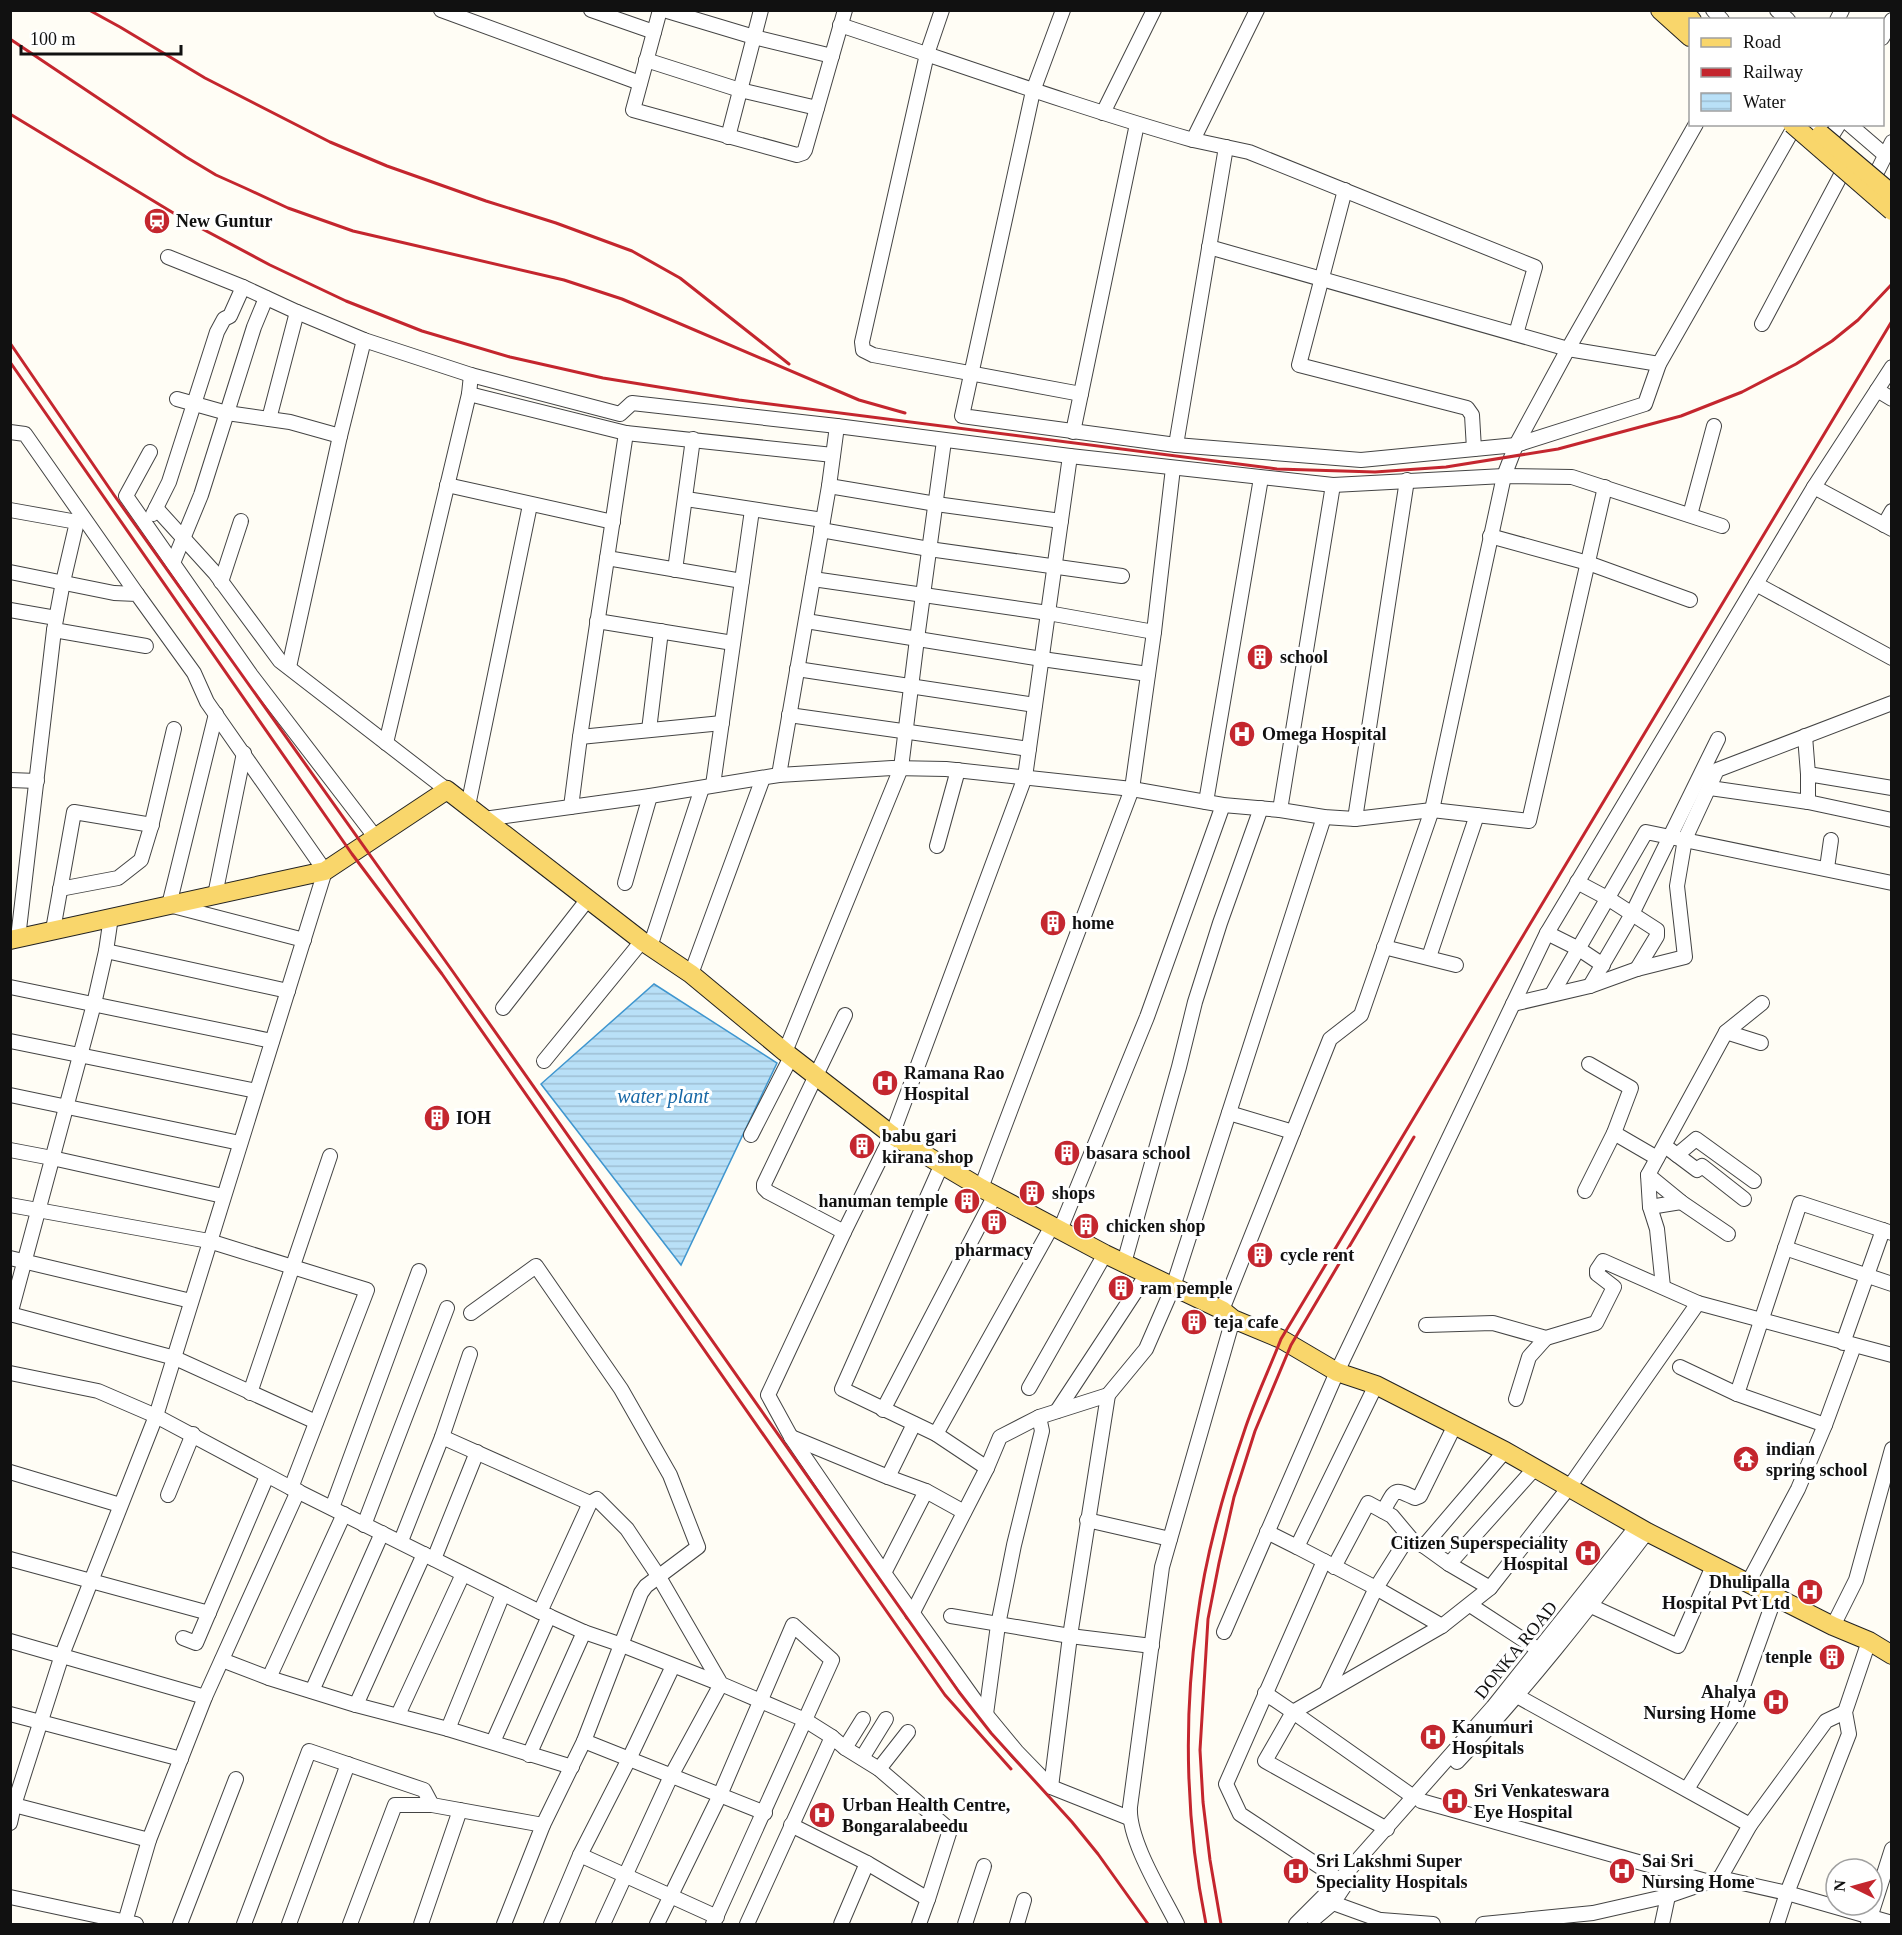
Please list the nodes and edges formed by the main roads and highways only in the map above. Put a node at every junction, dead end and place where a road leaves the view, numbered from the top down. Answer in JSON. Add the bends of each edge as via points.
{"nodes":[{"id":1,"x":1660,"y":10,"type":"edge"},
{"id":2,"x":1689,"y":36,"type":"edge"},
{"id":3,"x":1813,"y":126,"type":"edge"},
{"id":4,"x":1789,"y":127,"type":"edge"},
{"id":5,"x":1892,"y":194,"type":"edge"},
{"id":6,"x":1892,"y":211,"type":"edge"},
{"id":7,"x":14,"y":939,"type":"edge"},
{"id":8,"x":1892,"y":1655,"type":"edge"}],
"edges":[{"from":1,"to":2,"type":"main road"},
{"from":3,"to":5,"type":"main road","bridge":true},
{"from":4,"to":6,"type":"main road","bridge":true},
{"from":7,"to":8,"type":"main road","via":[[325,871],[447,790],[646,944],[691,974],[891,1135],[941,1166],[1106,1254],[1281,1339],[1337,1372],[1376,1385],[1455,1425],[1642,1529]]}]}
